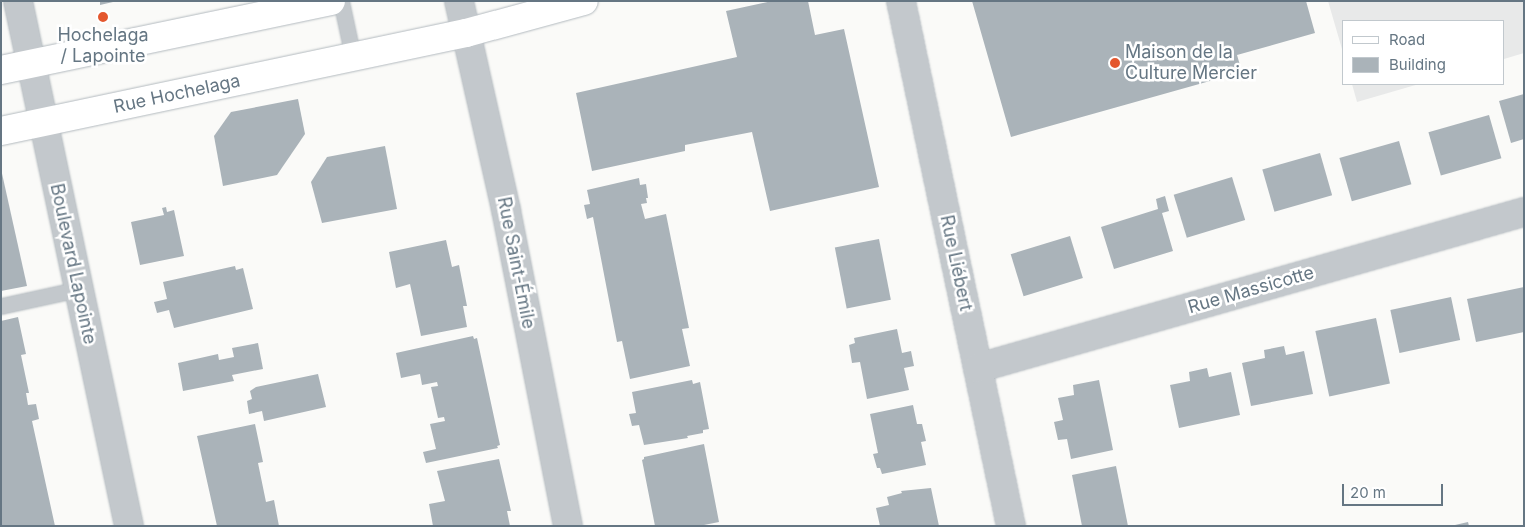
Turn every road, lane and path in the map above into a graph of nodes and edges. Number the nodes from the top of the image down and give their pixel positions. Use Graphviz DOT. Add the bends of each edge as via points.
graph roads {
  1 [pos="18,1"];
  2 [pos="331,1"];
  3 [pos="342,1"];
  4 [pos="459,1"];
  5 [pos="584,1"];
  6 [pos="901,1"];
  7 [pos="466,33"];
  8 [pos="353,57"];
  9 [pos="31,64"];
  10 [pos="1,70"];
  11 [pos="43,122"];
  12 [pos="1,131"];
  13 [pos="1524,212"];
  14 [pos="79,289"];
  15 [pos="1,306"];
  16 [pos="978,368"];
  17 [pos="129,526"];
  18 [pos="568,526"];
  19 [pos="1011,526"];
  1 -- 9 [label="street, Boulevard Lapointe"];
  2 -- 9 [label="main road"];
  3 -- 8 [label="lane"];
  4 -- 7 [label="street, Rue Saint-Émile"];
  5 -- 7 [label="main road, Rue Hochelaga"];
  6 -- 16 [label="street, Rue Liébert"];
  7 -- 8 [label="main road, Rue Hochelaga"];
  7 -- 18 [label="street, Rue Saint-Émile" via="506,210"];
  8 -- 11 [label="main road, Rue Hochelaga"];
  9 -- 10 [label="main road"];
  9 -- 11 [label="street, Boulevard Lapointe"];
  11 -- 12 [label="main road, Rue Hochelaga"];
  11 -- 14 [label="street, Boulevard Lapointe"];
  13 -- 16 [label="street, Rue Massicotte"];
  14 -- 15 [label="lane"];
  14 -- 17 [label="street, Boulevard Lapointe"];
  16 -- 19 [label="street, Rue Liébert"];
}
